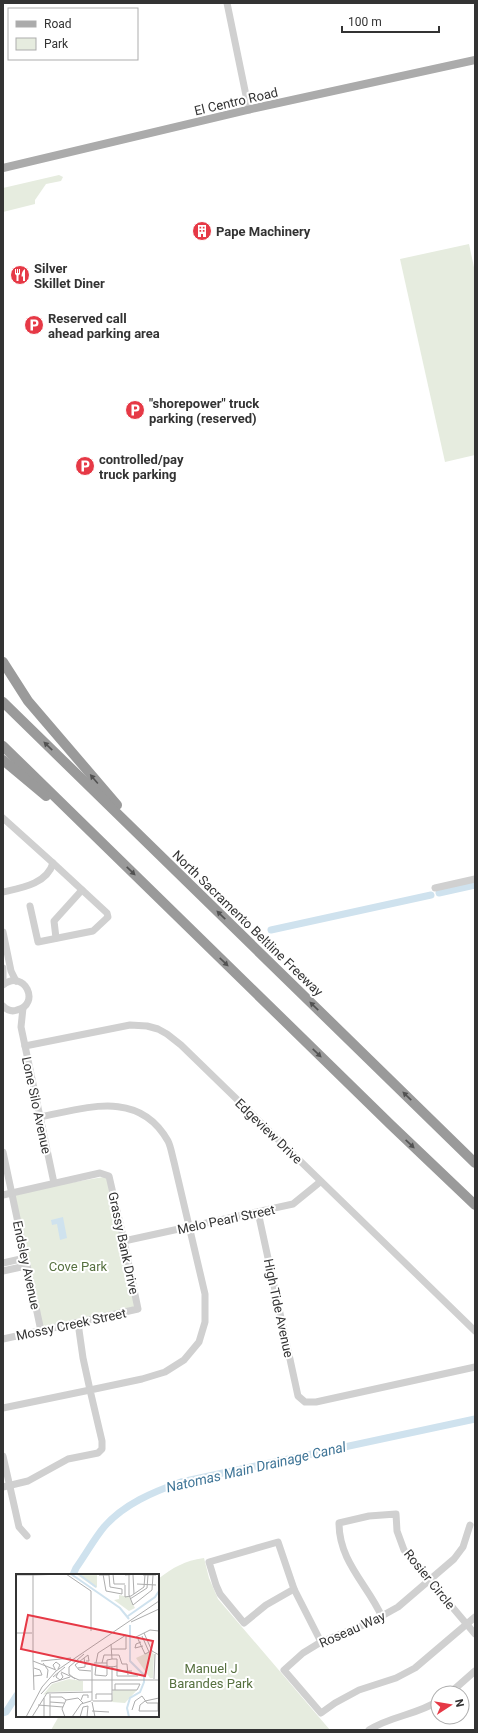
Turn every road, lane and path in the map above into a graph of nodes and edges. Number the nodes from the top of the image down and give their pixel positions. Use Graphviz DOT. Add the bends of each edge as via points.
graph roads {
  1 [pos="227,3"];
  2 [pos="475,60"];
  3 [pos="249,110"];
  4 [pos="3,168"];
  5 [pos="3,662"];
  6 [pos="3,702"];
  7 [pos="3,746"];
  8 [pos="3,760"];
  9 [pos="3,818"];
  10 [pos="156,851"];
  11 [pos="115,855"];
  12 [pos="53,863"];
  13 [pos="475,879"];
  14 [pos="435,888"];
  15 [pos="82,890"];
  16 [pos="3,892"];
  17 [pos="30,906"];
  18 [pos="3,932"];
  19 [pos="56,938"];
  20 [pos="3,968"];
  21 [pos="16,981"];
  22 [pos="3,985"];
  23 [pos="6,1008"];
  24 [pos="24,1008"];
  25 [pos="21,1027"];
  26 [pos="25,1046"];
  27 [pos="40,1117"];
  28 [pos="3,1152"];
  29 [pos="475,1163"];
  30 [pos="320,1182"];
  31 [pos="54,1183"];
  32 [pos="12,1193"];
  33 [pos="3,1195"];
  34 [pos="475,1205"];
  35 [pos="258,1212"];
  36 [pos="191,1227"];
  37 [pos="124,1241"];
  38 [pos="26,1262"];
  39 [pos="3,1263"];
  40 [pos="3,1271"];
  41 [pos="138,1310"];
  42 [pos="78,1323"];
  43 [pos="41,1331"];
  44 [pos="475,1331"];
  45 [pos="3,1339"];
  46 [pos="475,1367"];
  47 [pos="90,1390"];
  48 [pos="3,1408"];
  49 [pos="3,1456"];
  50 [pos="6,1486"];
  51 [pos="470,1525"];
  52 [pos="26,1536"];
  53 [pos="429,1580"];
  54 [pos="294,1589"];
  55 [pos="382,1617"];
  56 [pos="475,1617"];
  57 [pos="467,1624"];
  58 [pos="475,1634"];
  59 [pos="321,1642"];
  60 [pos="475,1671"];
  61 [pos="459,1685"];
  62 [pos="430,1706"];
  63 [pos="369,1730"];
  1 -- 3 [label="street"];
  2 -- 3 [label="main road, El Centro Road"];
  3 -- 4 [label="main road, El Centro Road"];
  10 -- 5 [label="highway, one-way" via="28,701"];
  10 -- 6 [label="highway, North Sacramento Beltline Freeway, one-way"];
  7 -- 11 [label="highway"];
  8 -- 11 [label="highway"];
  9 -- 12 [label="street"];
  29 -- 10 [label="highway, North Sacramento Beltline Freeway, one-way"];
  11 -- 34 [label="highway, one-way"];
  12 -- 15 [label="street"];
  12 -- 16 [label="street" via="34,884"];
  13 -- 14 [label="street"];
  15 -- 19 [label="street" via="54,920"];
  15 -- 19 [label="street" via="107,913 108,917 93,931"];
  17 -- 19 [label="street" via="38,942"];
  18 -- 21 [label="street" via="11,970"];
  20 -- 22 [label="street"];
  21 -- 22 [label="street"];
  21 -- 24 [label="street, Lone Silo Avenue" via="28,989 29,999"];
  23 -- 24 [label="street"];
  23 -- 25 [label="street, Lone Silo Avenue"];
  24 -- 25 [label="street, Lone Silo Avenue"];
  25 -- 26 [label="street, Lone Silo Avenue"];
  26 -- 27 [label="street, Lone Silo Avenue"];
  26 -- 30 [label="street, Edgeview Drive" via="130,1025 158,1029 189,1052"];
  27 -- 31 [label="street, Lone Silo Avenue"];
  27 -- 36 [label="street" via="98,1105 130,1109 152,1120 168,1141"];
  28 -- 32 [label="street, Endsley Avenue"];
  30 -- 35 [label="street, Melo Pearl Street" via="293,1204"];
  30 -- 44 [label="street, Edgeview Drive"];
  31 -- 32 [label="street"];
  31 -- 37 [label="street, Grassy Bank Drive" via="100,1173 109,1176"];
  32 -- 33 [label="street"];
  32 -- 38 [label="street, Endsley Avenue"];
  35 -- 36 [label="street, Melo Pearl Street"];
  35 -- 46 [label="street, High Tide Avenue" via="298,1396 305,1402 316,1402"];
  36 -- 37 [label="street, Melo Pearl Street"];
  36 -- 47 [label="street" via="205,1294 205,1322 199,1342 184,1360 164,1372"];
  37 -- 41 [label="street, Grassy Bank Drive"];
  38 -- 39 [label="street"];
  38 -- 40 [label="street"];
  38 -- 43 [label="street, Endsley Avenue"];
  41 -- 42 [label="street, Mossy Creek Street"];
  42 -- 43 [label="street, Mossy Creek Street"];
  42 -- 47 [label="street"];
  43 -- 45 [label="street, Mossy Creek Street"];
  47 -- 48 [label="street"];
  47 -- 50 [label="street" via="102,1442 102,1449 98,1454 68,1459 28,1481"];
  49 -- 50 [label="street"];
  50 -- 52 [label="street" via="19,1526"];
  51 -- 53 [label="street, Roseau Way" via="460,1551"];
  53 -- 55 [label="street, Roseau Way" via="398,1607"];
  53 -- 55 [label="street, Rosier Circle" via="404,1550 397,1531 396,1514 369,1516 339,1523 339,1532 352,1570"];
  53 -- 57 [label="street, Rosier Circle"];
  54 -- 54 [label="street" via="278,1542 209,1562 220,1594 244,1624 266,1605"];
  54 -- 59 [label="street"];
  55 -- 59 [label="street, Roseau Way"];
  56 -- 57 [label="street"];
  57 -- 58 [label="street, Rosier Circle"];
  57 -- 59 [label="street, Roseau Way" via="411,1670 396,1678 359,1690 321,1713 284,1670 303,1653"];
  60 -- 61 [label="street"];
  62 -- 63 [label="street"];
}
